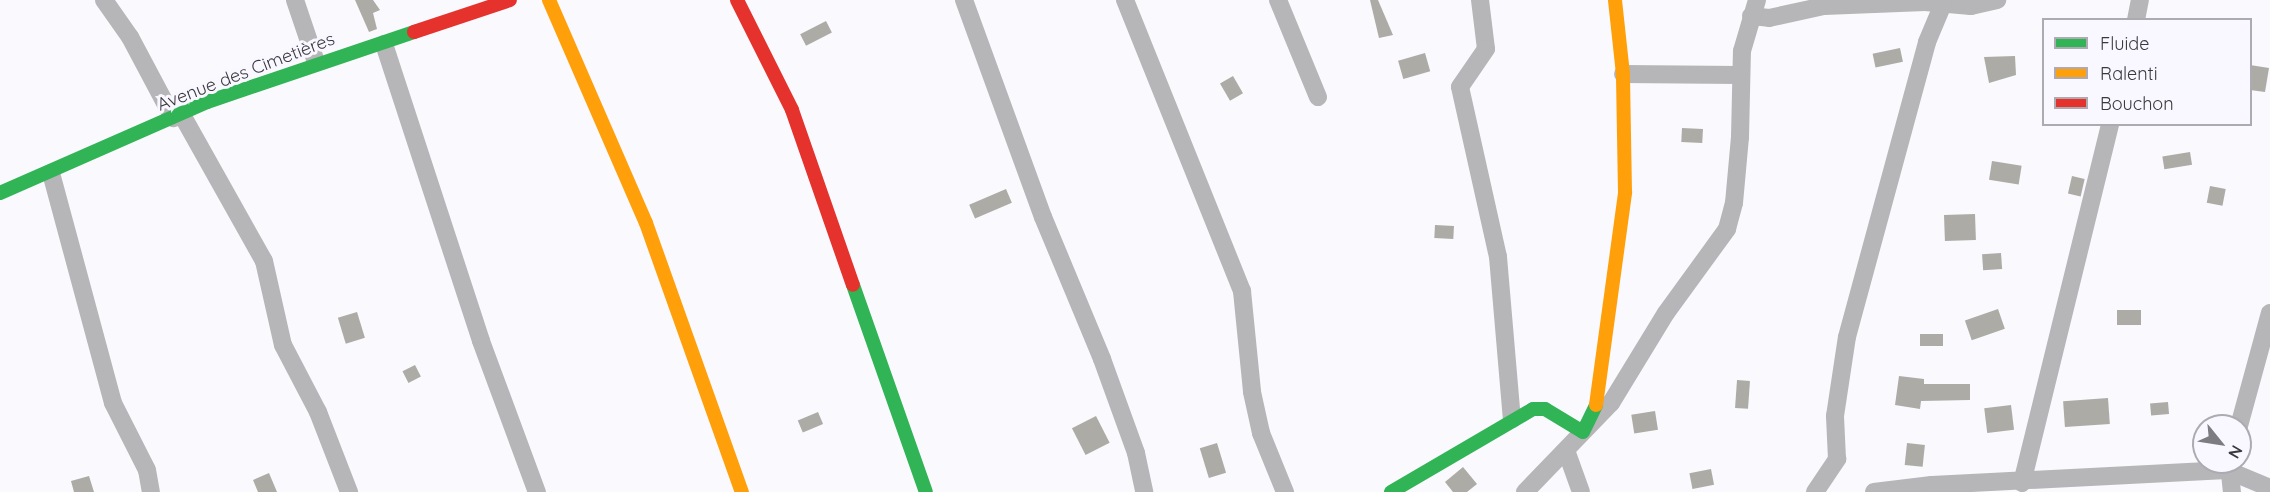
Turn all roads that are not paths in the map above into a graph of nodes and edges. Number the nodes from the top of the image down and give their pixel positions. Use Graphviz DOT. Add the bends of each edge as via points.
graph roads {
  1 [pos="104,0"];
  2 [pos="295,0"];
  3 [pos="510,0"];
  4 [pos="549,0"];
  5 [pos="737,0"];
  6 [pos="964,0"];
  7 [pos="1125,0"];
  8 [pos="1278,0"];
  9 [pos="1480,0"];
  10 [pos="1615,0"];
  11 [pos="1997,0"];
  12 [pos="2140,0"];
  13 [pos="1969,3"];
  14 [pos="1942,4"];
  15 [pos="1754,8"];
  16 [pos="2136,18"];
  17 [pos="384,45"];
  18 [pos="316,62"];
  19 [pos="1623,74"];
  20 [pos="1739,75"];
  21 [pos="1318,97"];
  22 [pos="178,117"];
  23 [pos="2109,126"];
  24 [pos="51,173"];
  25 [pos="0,194"];
  26 [pos="2270,313"];
  27 [pos="1509,387"];
  28 [pos="1538,408"];
  29 [pos="2242,414"];
  30 [pos="1512,419"];
  31 [pos="1583,432"];
  32 [pos="1568,453"];
  33 [pos="2192,474"];
  34 [pos="2229,474"];
  35 [pos="2243,474"];
  36 [pos="2143,484"];
  37 [pos="2010,486"];
  38 [pos="2270,488"];
  39 [pos="151,492"];
  40 [pos="350,492"];
  41 [pos="537,492"];
  42 [pos="742,492"];
  43 [pos="926,492"];
  44 [pos="1144,492"];
  45 [pos="1285,492"];
  46 [pos="1391,492"];
  47 [pos="1525,492"];
  48 [pos="1581,492"];
  49 [pos="1815,492"];
  50 [pos="1874,492"];
  51 [pos="2232,492"];
  1 -- 22 [label="street"];
  2 -- 18 [label="street"];
  3 -- 17 [label="street, Avenue des Cimetières"];
  4 -- 42 [label="street" via="646,223 726,438"];
  5 -- 43 [label="street" via="792,110"];
  6 -- 44 [label="street" via="1043,217 1102,359 1136,453"];
  7 -- 45 [label="street" via="1242,291 1254,402"];
  8 -- 21 [label="street"];
  9 -- 27 [label="street" via="1486,49 1460,87 1498,257"];
  10 -- 19 [label="street"];
  11 -- 13 [label="street"];
  12 -- 16 [label="street"];
  13 -- 14 [label="street"];
  14 -- 15 [label="street" via="1824,6 1769,18"];
  14 -- 49 [label="street" via="1927,42 1847,337 1836,416 1837,459"];
  15 -- 20 [label="street"];
  17 -- 18 [label="street, Avenue des Cimetières"];
  17 -- 41 [label="street" via="477,330"];
  18 -- 22 [label="street, Avenue des Cimetières"];
  19 -- 20 [label="street"];
  19 -- 31 [label="street" via="1624,192 1617,277 1600,397"];
  20 -- 31 [label="street" via="1740,137 1734,202 1726,229 1666,313 1611,403"];
  22 -- 24 [label="street, Avenue des Cimetières"];
  22 -- 40 [label="street" via="264,261 286,353 318,412"];
  23 -- 37 [label="street"];
  24 -- 25 [label="street, Avenue des Cimetières"];
  24 -- 39 [label="street" via="113,403 147,470"];
  26 -- 29 [label="street"];
  27 -- 28 [label="street"];
  27 -- 30 [label="street"];
  28 -- 30 [label="street"];
  28 -- 31 [label="street"];
  30 -- 46 [label="street"];
  31 -- 32 [label="street"];
  32 -- 47 [label="street"];
  32 -- 48 [label="street"];
  33 -- 36 [label="street"];
  34 -- 51 [label="street"];
  35 -- 38 [label="street"];
  36 -- 37 [label="street"];
  37 -- 50 [label="street"];
}
